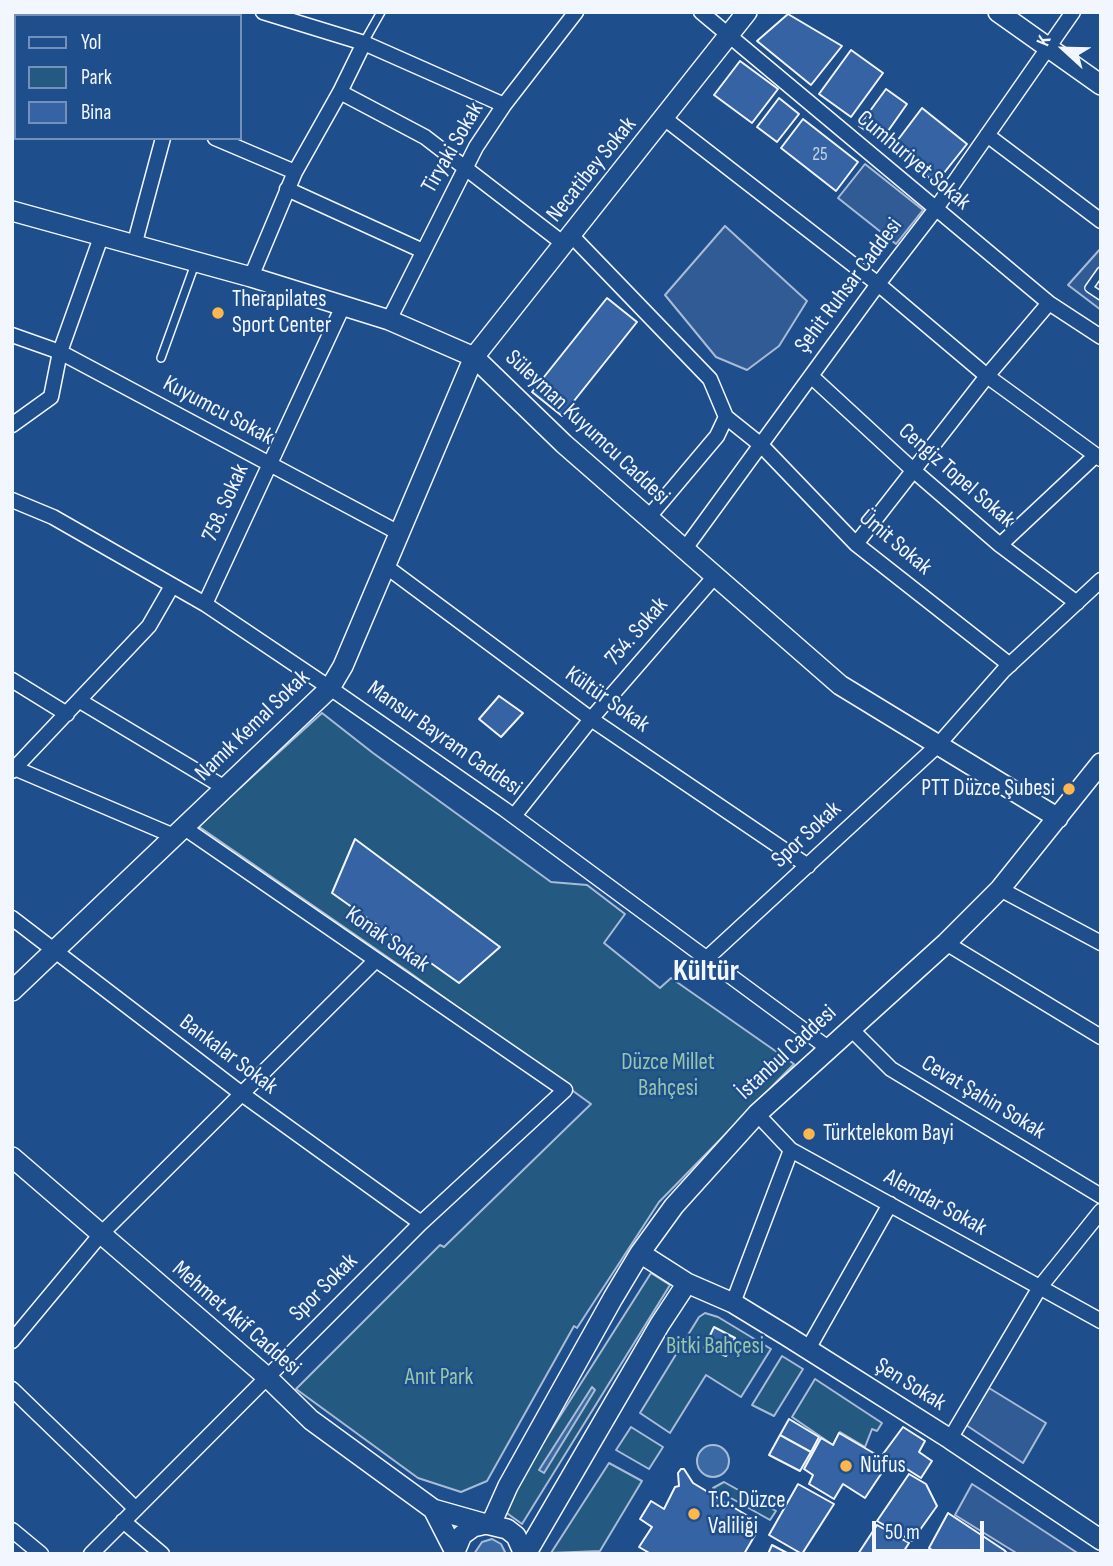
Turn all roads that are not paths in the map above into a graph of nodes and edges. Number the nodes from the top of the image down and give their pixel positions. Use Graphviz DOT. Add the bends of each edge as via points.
graph roads {
  1 [pos="263,12"];
  2 [pos="381,12"];
  3 [pos="576,12"];
  4 [pos="701,12"];
  5 [pos="747,12"];
  6 [pos="998,12"];
  7 [pos="1073,12"];
  8 [pos="729,36"];
  9 [pos="364,43"];
  10 [pos="1048,47"];
  11 [pos="1101,85"];
  12 [pos="340,92"];
  13 [pos="504,105"];
  14 [pos="664,118"];
  15 [pos="987,135"];
  16 [pos="162,140"];
  17 [pos="220,140"];
  18 [pos="465,168"];
  19 [pos="295,172"];
  20 [pos="287,189"];
  21 [pos="935,210"];
  22 [pos="12,211"];
  23 [pos="1101,220"];
  24 [pos="100,237"];
  25 [pos="567,239"];
  26 [pos="134,246"];
  27 [pos="423,251"];
  28 [pos="196,262"];
  29 [pos="1101,271"];
  30 [pos="251,277"];
  31 [pos="878,284"];
  32 [pos="1101,296"];
  33 [pos="1049,303"];
  34 [pos="343,306"];
  35 [pos="389,320"];
  36 [pos="12,335"];
  37 [pos="1101,337"];
  38 [pos="60,352"];
  39 [pos="474,357"];
  40 [pos="161,358"];
  41 [pos="811,376"];
  42 [pos="987,376"];
  43 [pos="726,417"];
  44 [pos="12,425"];
  45 [pos="761,445"];
  46 [pos="1098,457"];
  47 [pos="268,465"];
  48 [pos="913,470"];
  49 [pos="12,500"];
  50 [pos="648,517"];
  51 [pos="399,533"];
  52 [pos="856,544"];
  53 [pos="1000,545"];
  54 [pos="684,550"];
  55 [pos="384,565"];
  56 [pos="715,576"];
  57 [pos="1101,580"];
  58 [pos="172,586"];
  59 [pos="1077,603"];
  60 [pos="205,604"];
  61 [pos="1010,665"];
  62 [pos="12,680"];
  63 [pos="330,688"];
  64 [pos="80,701"];
  65 [pos="67,715"];
  66 [pos="591,719"];
  67 [pos="938,745"];
  68 [pos="1101,763"];
  69 [pos="13,769"];
  70 [pos="225,788"];
  71 [pos="1082,788"];
  72 [pos="1101,795"];
  73 [pos="514,816"];
  74 [pos="1058,818"];
  75 [pos="179,831"];
  76 [pos="808,866"];
  77 [pos="1000,889"];
  78 [pos="12,918"];
  79 [pos="946,943"];
  80 [pos="1101,943"];
  81 [pos="54,951"];
  82 [pos="706,959"];
  83 [pos="376,960"];
  84 [pos="12,991"];
  85 [pos="850,1028"];
  86 [pos="1101,1037"];
  87 [pos="828,1048"];
  88 [pos="565,1090"];
  89 [pos="242,1094"];
  90 [pos="757,1114"];
  91 [pos="790,1150"];
  92 [pos="12,1157"];
  93 [pos="1101,1196"];
  94 [pos="890,1204"];
  95 [pos="1101,1211"];
  96 [pos="421,1223"];
  97 [pos="102,1234"];
  98 [pos="640,1253"];
  99 [pos="687,1283"];
  100 [pos="1041,1287"];
  101 [pos="733,1303"];
  102 [pos="1101,1321"];
  103 [pos="12,1341"];
  104 [pos="808,1349"];
  105 [pos="267,1377"];
  106 [pos="12,1389"];
  107 [pos="950,1439"];
  108 [pos="136,1509"];
  109 [pos="433,1509"];
  110 [pos="123,1521"];
  111 [pos="489,1524"];
  112 [pos="12,1530"];
  113 [pos="1101,1540"];
  114 [pos="454,1552"];
  115 [pos="41,1554"];
  116 [pos="92,1554"];
  117 [pos="162,1554"];
  118 [pos="525,1554"];
  1 -- 9 [label="street"];
  2 -- 9 [label="lane"];
  3 -- 13 [label="street, Tiryaki Sokak"];
  4 -- 8 [label="street, Cumhuriyet Sokak"];
  5 -- 8 [label="main road, Necatibey Sokak"];
  6 -- 10 [label="main road"];
  7 -- 10 [label="street, Şehit Ruhsar Caddesi"];
  8 -- 14 [label="main road, Necatibey Sokak"];
  8 -- 21 [label="street, Cumhuriyet Sokak"];
  9 -- 12 [label="street"];
  9 -- 13 [label="street"];
  10 -- 11 [label="main road"];
  10 -- 15 [label="street, Şehit Ruhsar Caddesi"];
  12 -- 18 [label="street" via="425,137"];
  12 -- 19 [label="street"];
  13 -- 18 [label="street, Tiryaki Sokak"];
  14 -- 25 [label="main road, Necatibey Sokak"];
  14 -- 31 [label="street"];
  15 -- 21 [label="street, Şehit Ruhsar Caddesi"];
  15 -- 23 [label="street"];
  16 -- 26 [label="street"];
  17 -- 19 [label="street"];
  18 -- 25 [label="street"];
  18 -- 27 [label="street, Tiryaki Sokak"];
  19 -- 20 [label="street"];
  20 -- 27 [label="street"];
  20 -- 30 [label="street"];
  21 -- 31 [label="street, Şehit Ruhsar Caddesi"];
  21 -- 33 [label="street, Cumhuriyet Sokak"];
  22 -- 24 [label="main road, Süleyman Kuyumcu Caddesi"];
  24 -- 26 [label="main road, Süleyman Kuyumcu Caddesi"];
  24 -- 38 [label="street"];
  25 -- 39 [label="main road, Necatibey Sokak"];
  25 -- 43 [label="street" via="710,379"];
  26 -- 28 [label="main road, Süleyman Kuyumcu Caddesi"];
  27 -- 35 [label="street, Tiryaki Sokak"];
  28 -- 30 [label="main road, Süleyman Kuyumcu Caddesi"];
  28 -- 40 [label="lane"];
  29 -- 32 [label="lane" via="1090,288"];
  30 -- 34 [label="main road, Süleyman Kuyumcu Caddesi"];
  31 -- 41 [label="street, Şehit Ruhsar Caddesi"];
  31 -- 42 [label="street"];
  33 -- 37 [label="street, Cumhuriyet Sokak"];
  33 -- 42 [label="street"];
  34 -- 35 [label="main road, Süleyman Kuyumcu Caddesi"];
  34 -- 47 [label="street, 758. Sokak"];
  35 -- 39 [label="main road, Süleyman Kuyumcu Caddesi"];
  36 -- 38 [label="street, Kuyumcu Sokak"];
  38 -- 44 [label="street" via="51,397"];
  38 -- 47 [label="street, Kuyumcu Sokak"];
  39 -- 50 [label="main road, Süleyman Kuyumcu Caddesi"];
  39 -- 51 [label="main road, Namık Kemal Sokak"];
  41 -- 45 [label="street, Şehit Ruhsar Caddesi"];
  41 -- 48 [label="street, Cengiz Topel Sokak"];
  42 -- 46 [label="street"];
  42 -- 48 [label="street"];
  43 -- 45 [label="street, Ümit Sokak"];
  43 -- 50 [label="street" via="717,436"];
  45 -- 52 [label="street, Ümit Sokak"];
  45 -- 54 [label="street, Şehit Ruhsar Caddesi"];
  46 -- 53 [label="street"];
  47 -- 51 [label="street, Kuyumcu Sokak"];
  47 -- 60 [label="street, 758. Sokak"];
  48 -- 52 [label="street"];
  48 -- 53 [label="street, Cengiz Topel Sokak"];
  49 -- 58 [label="street, Mansur Bayram Caddesi" via="53,517"];
  50 -- 54 [label="main road, Süleyman Kuyumcu Caddesi"];
  51 -- 55 [label="main road, Namık Kemal Sokak"];
  52 -- 61 [label="street, Ümit Sokak"];
  53 -- 59 [label="street, Cengiz Topel Sokak"];
  54 -- 56 [label="main road, Süleyman Kuyumcu Caddesi"];
  55 -- 63 [label="main road, Namık Kemal Sokak"];
  55 -- 66 [label="street, Kültür Sokak"];
  56 -- 66 [label="street, 754. Sokak"];
  56 -- 67 [label="main road, Süleyman Kuyumcu Caddesi" via="840,685"];
  57 -- 59 [label="street, Spor Sokak"];
  58 -- 60 [label="street, Mansur Bayram Caddesi"];
  58 -- 64 [label="street" via="149,626"];
  59 -- 61 [label="street, Spor Sokak"];
  60 -- 63 [label="street, Mansur Bayram Caddesi"];
  61 -- 67 [label="street, Spor Sokak"];
  62 -- 65 [label="street"];
  63 -- 70 [label="main road, Namık Kemal Sokak"];
  63 -- 73 [label="street, Mansur Bayram Caddesi"];
  64 -- 65 [label="street"];
  64 -- 70 [label="street"];
  65 -- 69 [label="street"];
  66 -- 73 [label="street, 754. Sokak"];
  66 -- 76 [label="street, Kültür Sokak"];
  67 -- 74 [label="main road, Süleyman Kuyumcu Caddesi"];
  67 -- 76 [label="street, Spor Sokak"];
  68 -- 71 [label="main road, İstanbul Caddesi"];
  69 -- 75 [label="street, Konak Sokak"];
  70 -- 75 [label="main road, Namık Kemal Sokak"];
  71 -- 72 [label="main road"];
  71 -- 74 [label="main road, İstanbul Caddesi"];
  73 -- 82 [label="street, Mansur Bayram Caddesi"];
  74 -- 77 [label="main road, İstanbul Caddesi"];
  75 -- 81 [label="main road, Namık Kemal Sokak"];
  75 -- 83 [label="street, Konak Sokak"];
  76 -- 82 [label="street, Spor Sokak"];
  77 -- 79 [label="main road, İstanbul Caddesi"];
  77 -- 80 [label="street"];
  78 -- 81 [label="street, Bankalar Sokak"];
  79 -- 85 [label="main road, İstanbul Caddesi"];
  79 -- 86 [label="street"];
  81 -- 84 [label="main road, Namık Kemal Sokak"];
  81 -- 89 [label="street, Bankalar Sokak"];
  82 -- 87 [label="street, Mansur Bayram Caddesi"];
  83 -- 88 [label="street, Konak Sokak"];
  83 -- 89 [label="street"];
  85 -- 87 [label="main road, İstanbul Caddesi"];
  85 -- 93 [label="street, Cevat Şahin Sokak" via="891,1069"];
  87 -- 90 [label="main road, İstanbul Caddesi"];
  88 -- 96 [label="street, Spor Sokak"];
  89 -- 96 [label="street, Bankalar Sokak"];
  89 -- 97 [label="street"];
  90 -- 91 [label="street, Alemdar Sokak"];
  90 -- 98 [label="main road, İstanbul Caddesi" via="674,1206"];
  91 -- 94 [label="street, Alemdar Sokak"];
  91 -- 101 [label="street"];
  92 -- 97 [label="main road, Mehmet Akif Caddesi"];
  94 -- 100 [label="street, Alemdar Sokak"];
  94 -- 104 [label="street"];
  95 -- 100 [label="street"];
  96 -- 105 [label="street, Spor Sokak"];
  97 -- 103 [label="street"];
  97 -- 105 [label="main road, Mehmet Akif Caddesi"];
  98 -- 99 [label="main road, Şen Sokak"];
  98 -- 111 [label="main road, İstanbul Caddesi"];
  99 -- 101 [label="main road, Şen Sokak"];
  99 -- 118 [label="main road"];
  100 -- 102 [label="street, Alemdar Sokak"];
  100 -- 107 [label="street"];
  101 -- 104 [label="main road, Şen Sokak"];
  104 -- 107 [label="main road, Şen Sokak"];
  105 -- 108 [label="street, Spor Sokak"];
  105 -- 109 [label="main road, Mehmet Akif Caddesi" via="311,1420"];
  106 -- 108 [label="street"];
  107 -- 113 [label="main road, Şen Sokak"];
  108 -- 110 [label="street, Spor Sokak"];
  109 -- 111 [label="main road"];
  109 -- 114 [label="main road"];
  110 -- 116 [label="street, Spor Sokak"];
  110 -- 117 [label="street"];
  111 -- 114 [label="main road" via="462,1535"];
  111 -- 118 [label="main road" via="516,1536"];
  112 -- 115 [label="street"];
}
